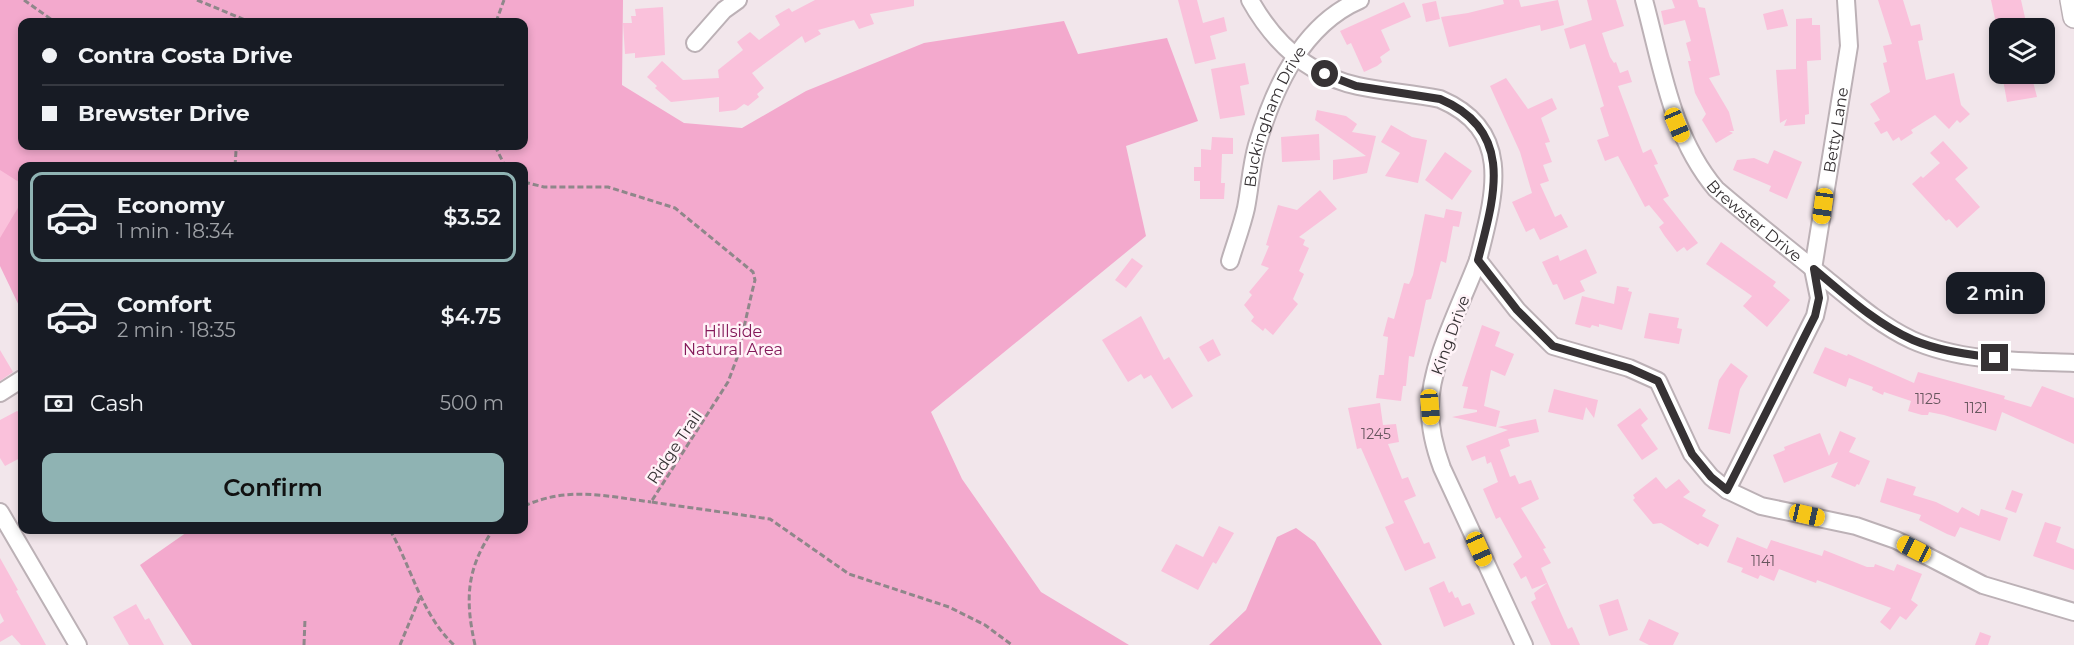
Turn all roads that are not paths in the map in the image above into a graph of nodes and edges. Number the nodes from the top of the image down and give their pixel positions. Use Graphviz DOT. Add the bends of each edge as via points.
graph roads {
  1 [pos="738,0"];
  2 [pos="1250,0"];
  3 [pos="1360,0"];
  4 [pos="1644,0"];
  5 [pos="1846,0"];
  6 [pos="2071,0"];
  7 [pos="2074,17"];
  8 [pos="695,43"];
  9 [pos="1295,57"];
  10 [pos="1478,260"];
  11 [pos="1230,261"];
  12 [pos="1814,269"];
  13 [pos="2074,363"];
  14 [pos="18,382"];
  15 [pos="0,393"];
  16 [pos="1727,490"];
  17 [pos="1,515"];
  18 [pos="2074,612"];
  19 [pos="78,645"];
  20 [pos="1524,645"];
  1 -- 8 [label="street"];
  2 -- 9 [label="street, King Drive" via="1274,39"];
  3 -- 9 [label="street, Buckingham Drive" via="1326,19"];
  4 -- 12 [label="street, Brewster Drive" via="1677,125 1699,169 1716,189"];
  5 -- 12 [label="street, Betty Lane" via="1849,46"];
  6 -- 7 [label="main road"];
  9 -- 10 [label="street, King Drive" via="1356,86 1440,99 1479,127 1488,139 1495,171"];
  9 -- 11 [label="street, Buckingham Drive" via="1257,147 1246,209"];
  10 -- 16 [label="street" via="1517,310 1553,346 1629,368 1658,381 1692,454"];
  10 -- 20 [label="street, King Drive" via="1434,378 1430,407 1433,440 1442,468"];
  12 -- 13 [label="street, Brewster Drive" via="1880,321 1912,340 1940,349 2015,361"];
  12 -- 16 [label="street, Betty Lane" via="1819,298 1815,316"];
  14 -- 15 [label="street"];
  16 -- 18 [label="street" via="1761,506 1856,526 1896,540 1983,585"];
  17 -- 19 [label="street"];
}
